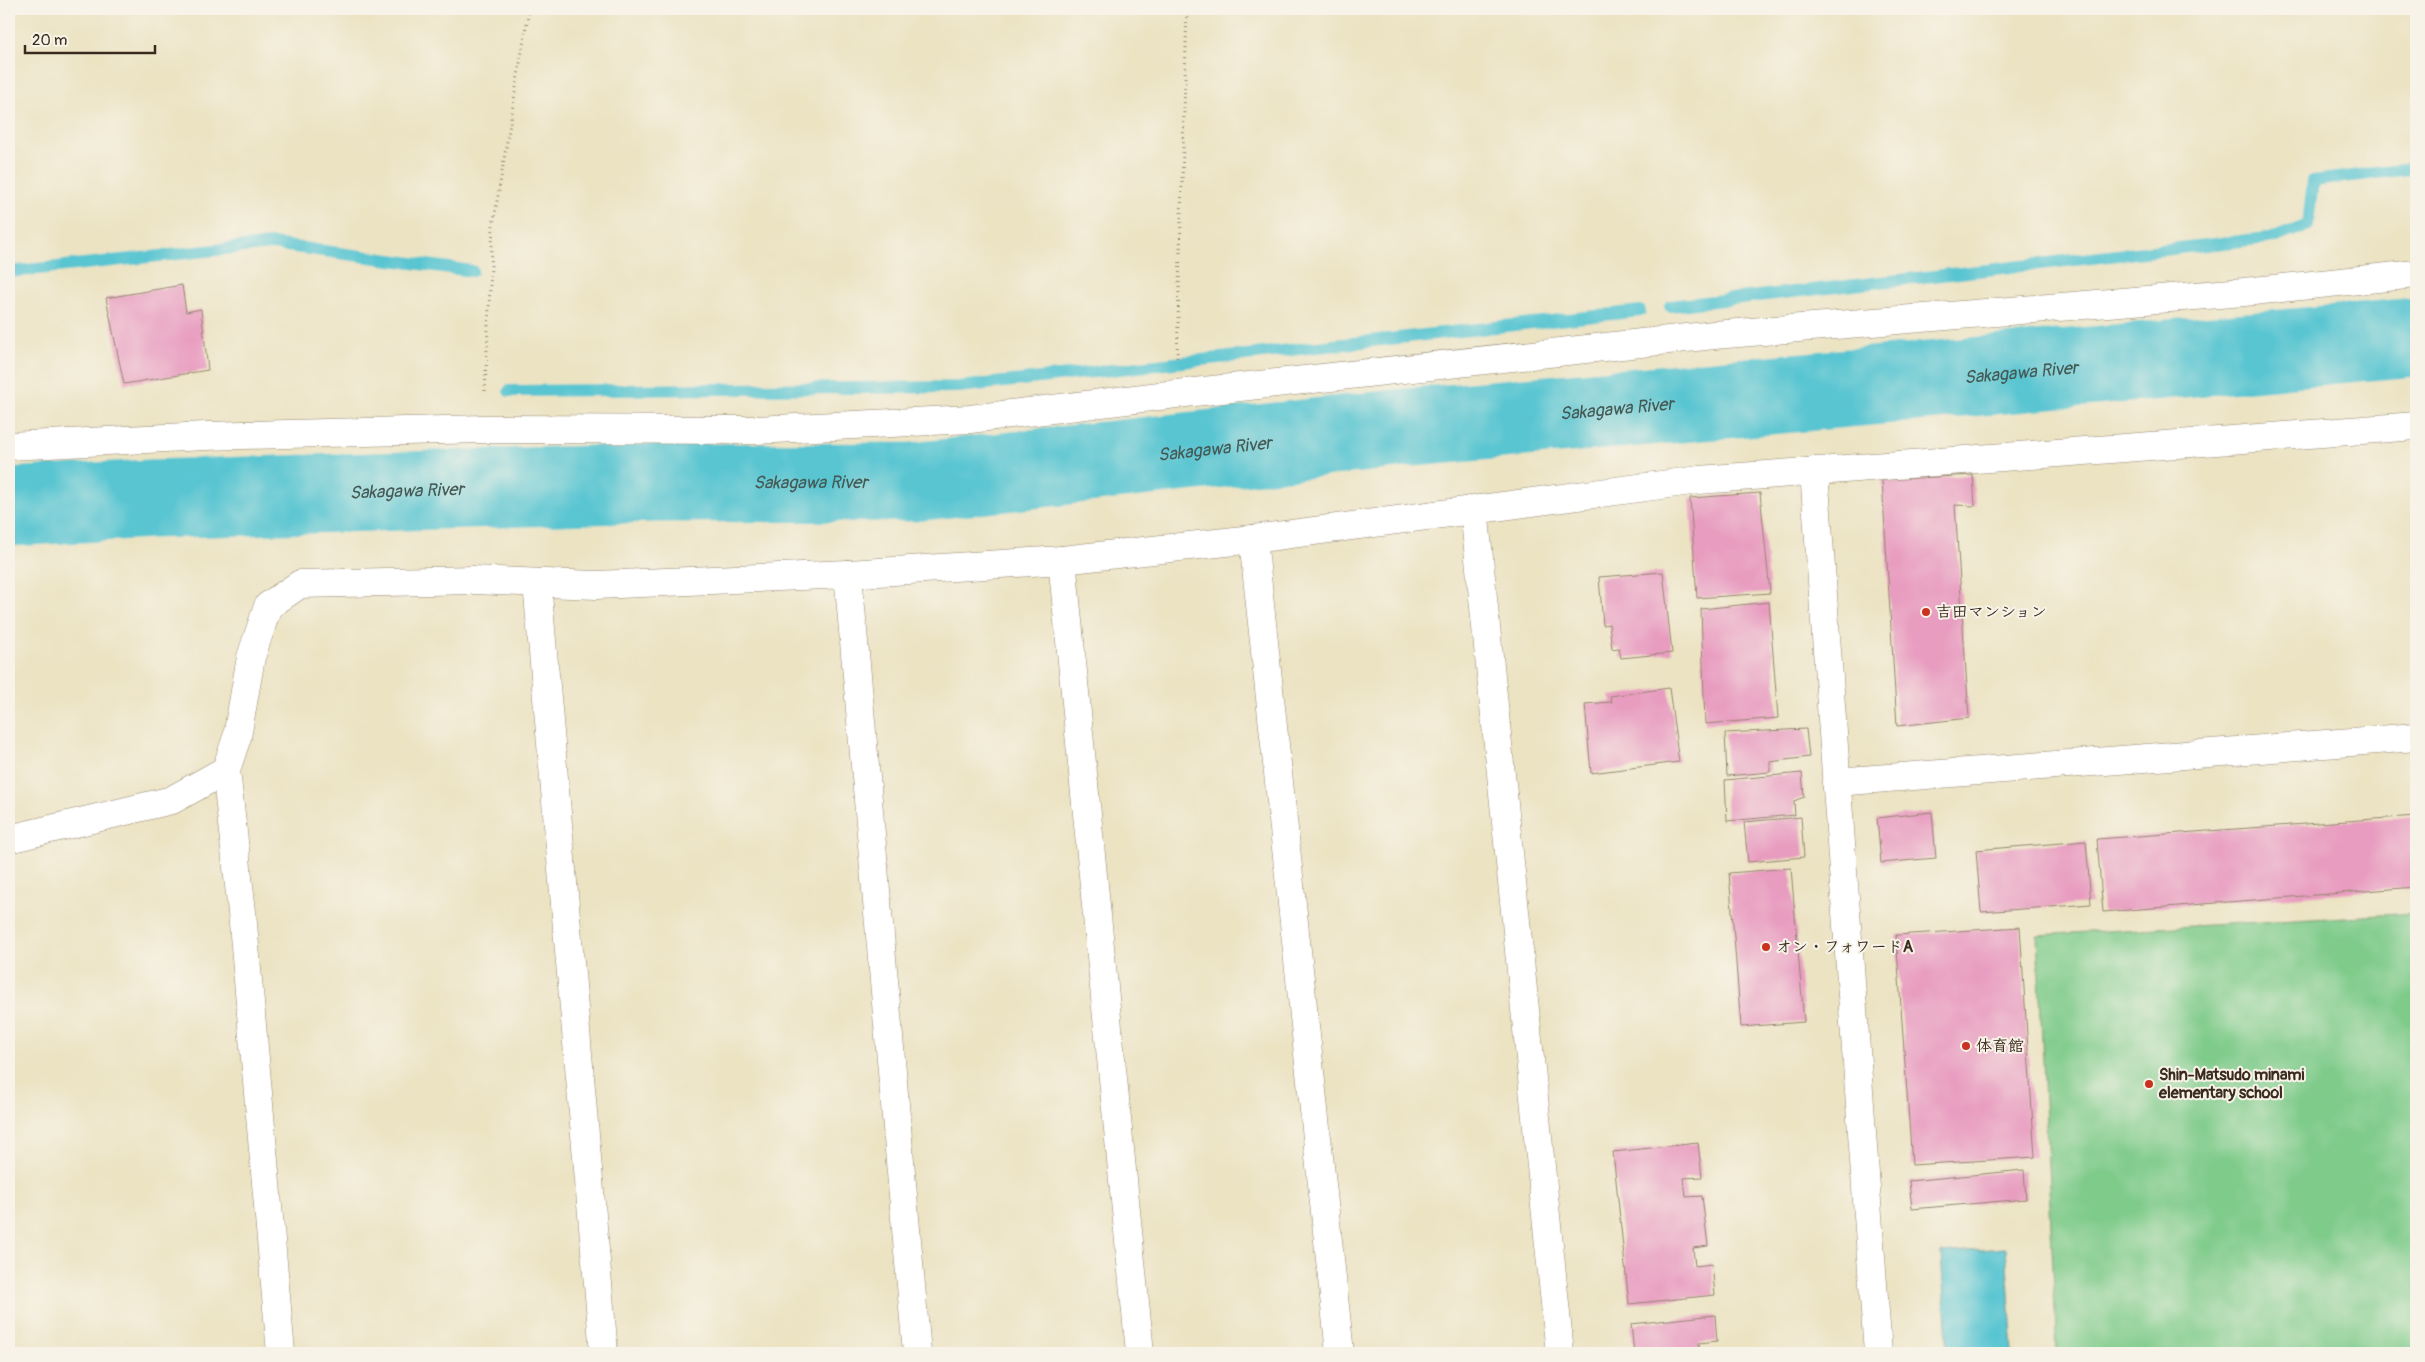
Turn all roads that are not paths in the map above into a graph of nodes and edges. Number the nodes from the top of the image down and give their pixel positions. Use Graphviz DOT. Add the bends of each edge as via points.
graph roads {
  1 [pos="2416,274"];
  2 [pos="2416,426"];
  3 [pos="9,446"];
  4 [pos="1814,471"];
  5 [pos="1474,508"];
  6 [pos="1253,539"];
  7 [pos="1062,560"];
  8 [pos="848,574"];
  9 [pos="537,583"];
  10 [pos="2416,737"];
  11 [pos="226,770"];
  12 [pos="1836,782"];
  13 [pos="9,839"];
  14 [pos="281,1353"];
  15 [pos="604,1353"];
  16 [pos="917,1353"];
  17 [pos="1140,1353"];
  18 [pos="1340,1353"];
  19 [pos="1560,1353"];
  20 [pos="1878,1353"];
  1 -- 3 [label="street" via="2244,292 1714,335 970,419 756,430 484,430 205,436"];
  2 -- 4 [label="street"];
  4 -- 5 [label="street" via="1699,480"];
  4 -- 12 [label="street"];
  5 -- 6 [label="street"];
  5 -- 19 [label="street"];
  6 -- 7 [label="street"];
  6 -- 18 [label="street"];
  7 -- 8 [label="street"];
  7 -- 17 [label="street"];
  8 -- 9 [label="street" via="596,585"];
  8 -- 16 [label="street"];
  9 -- 11 [label="street" via="473,580 300,584 268,606 251,657 237,738"];
  9 -- 15 [label="street"];
  10 -- 12 [label="street"];
  11 -- 13 [label="street" via="172,800"];
  11 -- 14 [label="street" via="242,912"];
  12 -- 20 [label="street"];
}
